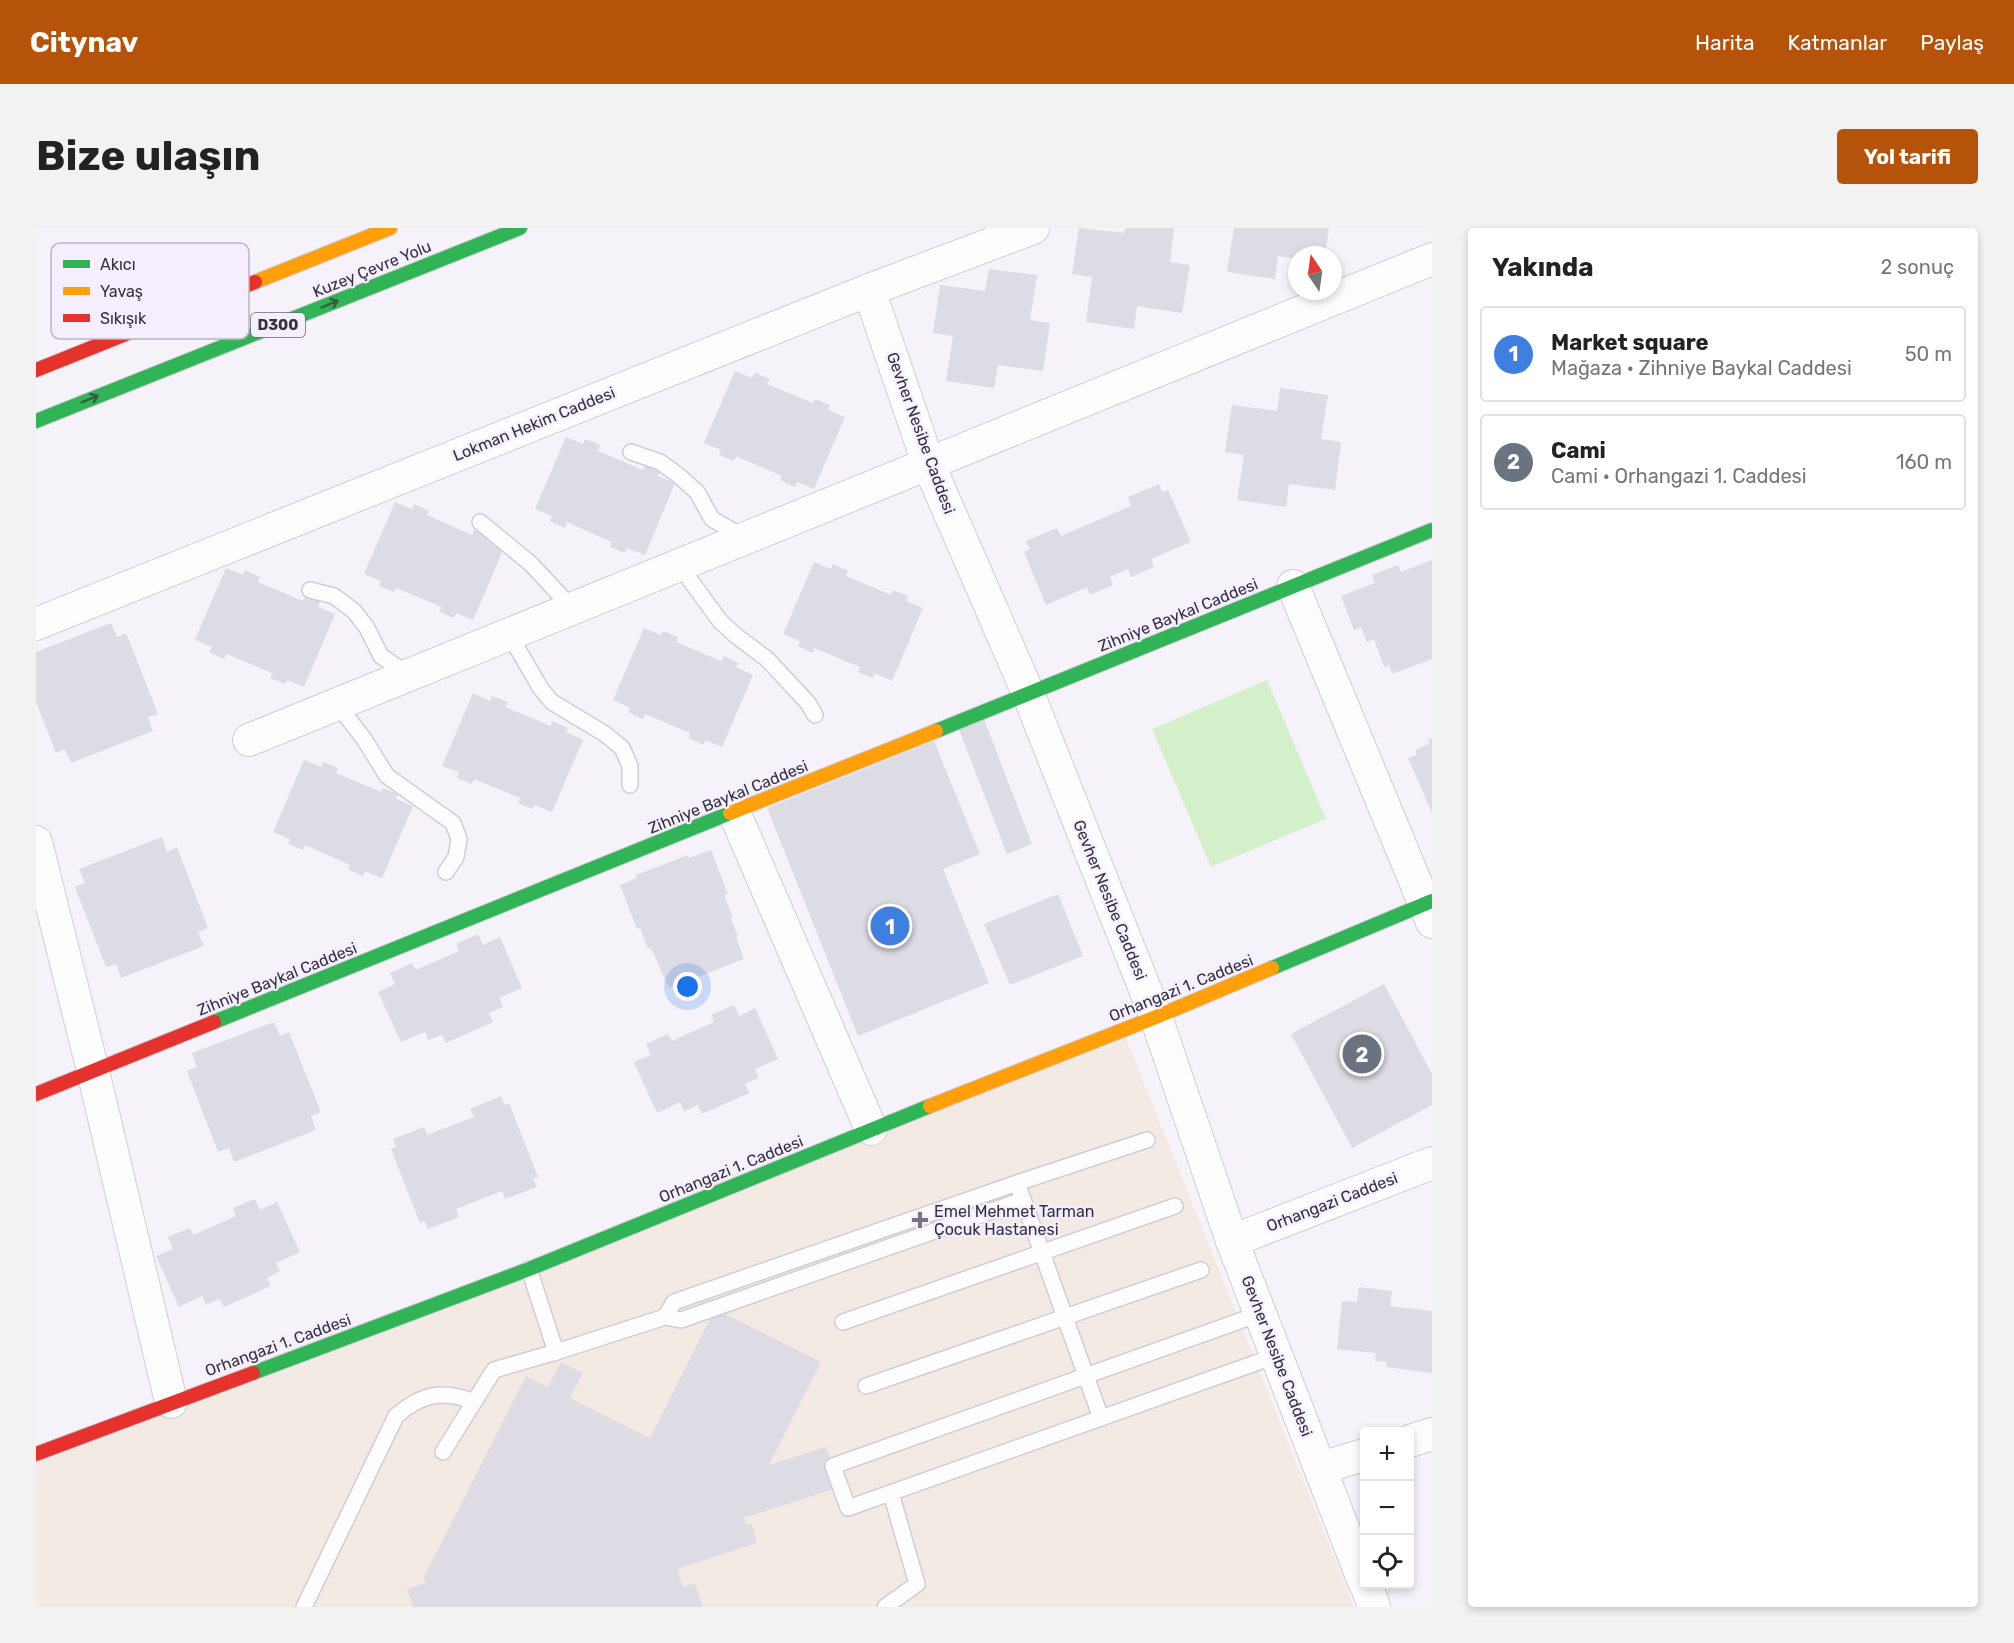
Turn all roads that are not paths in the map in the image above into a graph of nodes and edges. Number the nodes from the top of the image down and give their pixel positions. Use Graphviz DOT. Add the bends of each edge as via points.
graph roads {
  1 [pos="390,228"];
  2 [pos="520,228"];
  3 [pos="1033,228"];
  4 [pos="1432,259"];
  5 [pos="249,285"];
  6 [pos="869,290"];
  7 [pos="249,336"];
  8 [pos="113,339"];
  9 [pos="242,339"];
  10 [pos="36,370"];
  11 [pos="36,421"];
  12 [pos="631,452"];
  13 [pos="928,463"];
  14 [pos="480,522"];
  15 [pos="1432,530"];
  16 [pos="745,538"];
  17 [pos="679,565"];
  18 [pos="1293,586"];
  19 [pos="310,590"];
  20 [pos="572,608"];
  21 [pos="36,624"];
  22 [pos="509,634"];
  23 [pos="409,675"];
  24 [pos="1028,693"];
  25 [pos="337,704"];
  26 [pos="814,715"];
  27 [pos="249,740"];
  28 [pos="630,785"];
  29 [pos="734,812"];
  30 [pos="36,842"];
  31 [pos="446,872"];
  32 [pos="1430,909"];
  33 [pos="1156,1017"];
  34 [pos="93,1071"];
  35 [pos="36,1094"];
  36 [pos="871,1129"];
  37 [pos="1147,1140"];
  38 [pos="1432,1163"];
  39 [pos="1017,1183"];
  40 [pos="1023,1200"];
  41 [pos="1174,1206"];
  42 [pos="1232,1241"];
  43 [pos="1042,1252"];
  44 [pos="529,1269"];
  45 [pos="1201,1270"];
  46 [pos="1262,1313"];
  47 [pos="665,1317"];
  48 [pos="1065,1317"];
  49 [pos="843,1322"];
  50 [pos="556,1352"];
  51 [pos="1278,1355"];
  52 [pos="1086,1375"];
  53 [pos="866,1386"];
  54 [pos="171,1402"];
  55 [pos="474,1402"];
  56 [pos="1101,1418"];
  57 [pos="1432,1434"];
  58 [pos="1414,1440"];
  59 [pos="443,1452"];
  60 [pos="36,1454"];
  61 [pos="1360,1456"];
  62 [pos="1321,1468"];
  63 [pos="891,1493"];
  64 [pos="1360,1570"];
  65 [pos="1367,1589"];
  66 [pos="304,1607"];
  67 [pos="885,1607"];
  68 [pos="1374,1607"];
  1 -- 5 [label="main road, Kuzey Çevre Yolu"];
  7 -- 2 [label="main road, Kuzey Çevre Yolu / D300, one-way"];
  3 -- 6 [label="street, Lokman Hekim Caddesi"];
  4 -- 13 [label="street"];
  6 -- 13 [label="street, Gevher Nesibe Caddesi"];
  6 -- 21 [label="street, Lokman Hekim Caddesi"];
  8 -- 10 [label="main road, Kuzey Çevre Yolu"];
  11 -- 9 [label="main road, Kuzey Çevre Yolu / D300, one-way"];
  12 -- 16 [label="lane" via="660,462 678,475 697,492 712,519"];
  13 -- 16 [label="street"];
  13 -- 24 [label="street, Gevher Nesibe Caddesi"];
  14 -- 20 [label="lane" via="531,564"];
  15 -- 18 [label="main road, Zihniye Baykal Caddesi"];
  16 -- 17 [label="street"];
  17 -- 20 [label="street"];
  17 -- 26 [label="lane" via="720,621 767,659 808,703"];
  18 -- 24 [label="main road, Zihniye Baykal Caddesi"];
  18 -- 32 [label="street"];
  19 -- 23 [label="lane" via="334,596 354,611 381,656"];
  20 -- 22 [label="street"];
  22 -- 23 [label="street"];
  22 -- 28 [label="lane" via="552,702 622,748 630,766"];
  23 -- 25 [label="street"];
  24 -- 29 [label="main road, Zihniye Baykal Caddesi"];
  24 -- 33 [label="street, Gevher Nesibe Caddesi"];
  25 -- 27 [label="street"];
  25 -- 31 [label="lane" via="387,776 453,823 459,839 456,857"];
  29 -- 34 [label="main road, Zihniye Baykal Caddesi"];
  29 -- 36 [label="street"];
  30 -- 34 [label="street"];
  32 -- 33 [label="main road, Orhangazi 1. Caddesi"];
  33 -- 36 [label="main road, Orhangazi 1. Caddesi"];
  33 -- 42 [label="street, Gevher Nesibe Caddesi"];
  34 -- 35 [label="main road, Zihniye Baykal Caddesi"];
  34 -- 54 [label="street"];
  36 -- 44 [label="main road, Orhangazi 1. Caddesi"];
  37 -- 39 [label="lane"];
  38 -- 42 [label="street, Orhangazi Caddesi"];
  39 -- 40 [label="lane"];
  39 -- 47 [label="lane" via="674,1302"];
  40 -- 43 [label="lane"];
  40 -- 47 [label="lane" via="681,1320"];
  41 -- 43 [label="lane"];
  42 -- 46 [label="street, Gevher Nesibe Caddesi"];
  43 -- 48 [label="lane"];
  43 -- 49 [label="lane"];
  44 -- 50 [label="lane"];
  44 -- 54 [label="main road, Orhangazi 1. Caddesi"];
  45 -- 48 [label="lane"];
  46 -- 51 [label="street, Gevher Nesibe Caddesi"];
  46 -- 52 [label="lane"];
  47 -- 50 [label="lane"];
  48 -- 52 [label="lane"];
  48 -- 53 [label="lane"];
  50 -- 55 [label="lane" via="494,1370"];
  51 -- 56 [label="lane"];
  51 -- 62 [label="street, Gevher Nesibe Caddesi"];
  52 -- 56 [label="lane"];
  52 -- 63 [label="lane" via="833,1466 848,1508"];
  54 -- 60 [label="main road, Orhangazi 1. Caddesi"];
  55 -- 59 [label="lane"];
  55 -- 66 [label="lane" via="458,1395 431,1396 396,1416"];
  56 -- 63 [label="lane"];
  57 -- 58 [label="street"];
  61 -- 62 [label="street"];
  62 -- 64 [label="street, Gevher Nesibe Caddesi"];
  63 -- 67 [label="lane" via="917,1584"];
  65 -- 68 [label="street, Gevher Nesibe Caddesi"];
}
